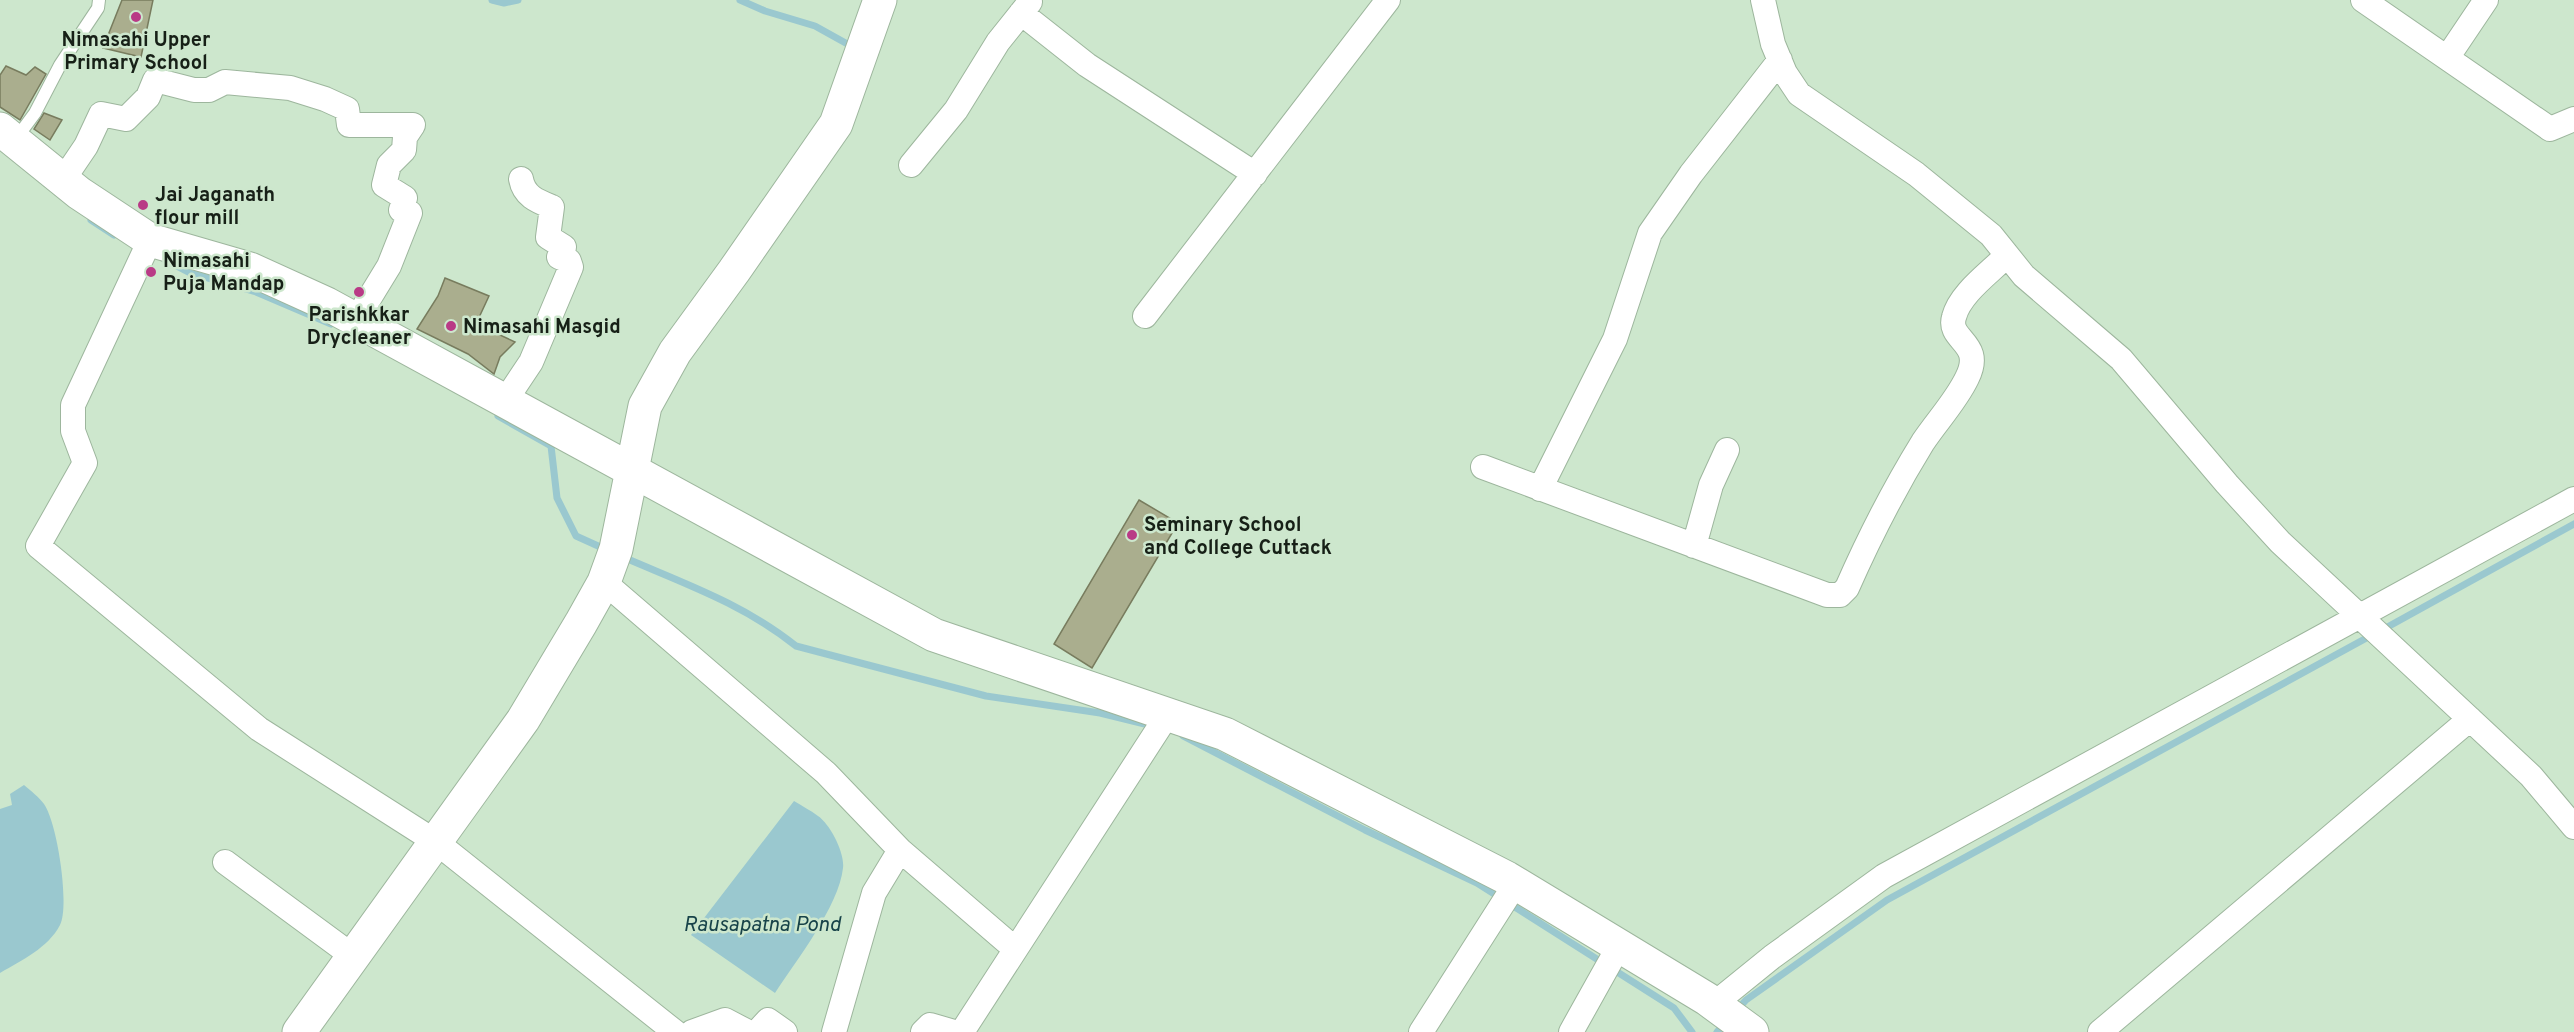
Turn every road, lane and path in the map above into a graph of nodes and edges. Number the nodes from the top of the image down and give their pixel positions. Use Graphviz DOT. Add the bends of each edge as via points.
graph roads {
  1 [pos="99,0"];
  2 [pos="880,0"];
  3 [pos="1388,0"];
  4 [pos="1763,0"];
  5 [pos="2363,0"];
  6 [pos="2486,0"];
  7 [pos="1026,6"];
  8 [pos="2447,58"];
  9 [pos="1780,60"];
  10 [pos="2574,119"];
  11 [pos="7,135"];
  12 [pos="910,165"];
  13 [pos="1255,174"];
  14 [pos="521,179"];
  15 [pos="63,180"];
  16 [pos="150,240"];
  17 [pos="2007,255"];
  18 [pos="1145,316"];
  19 [pos="356,320"];
  20 [pos="505,401"];
  21 [pos="1727,450"];
  22 [pos="1483,467"];
  23 [pos="631,470"];
  24 [pos="1540,489"];
  25 [pos="2574,499"];
  26 [pos="1694,546"];
  27 [pos="610,565"];
  28 [pos="2362,619"];
  29 [pos="1168,714"];
  30 [pos="2470,719"];
  31 [pos="2574,827"];
  32 [pos="436,842"];
  33 [pos="900,850"];
  34 [pos="225,862"];
  35 [pos="1516,883"];
  36 [pos="1619,946"];
  37 [pos="1015,949"];
  38 [pos="354,957"];
  39 [pos="1718,1007"];
  40 [pos="299,1032"];
  41 [pos="675,1032"];
  42 [pos="692,1032"];
  43 [pos="748,1032"];
  44 [pos="757,1032"];
  45 [pos="785,1032"];
  46 [pos="834,1032"];
  47 [pos="923,1032"];
  48 [pos="954,1032"];
  49 [pos="963,1032"];
  50 [pos="1421,1032"];
  51 [pos="1571,1032"];
  52 [pos="1752,1032"];
  53 [pos="2100,1032"];
  1 -- 11 [label="lane" via="98,8 60,65 35,113"];
  2 -- 23 [label="street" via="836,124 675,352 645,406"];
  3 -- 13 [label="street"];
  4 -- 9 [label="street"];
  5 -- 8 [label="street"];
  6 -- 8 [label="street"];
  7 -- 12 [label="street" via="998,42 956,110"];
  7 -- 13 [label="street" via="1087,66"];
  8 -- 10 [label="street" via="2550,129"];
  9 -- 17 [label="street" via="1799,94 1953,203 1991,235"];
  9 -- 24 [label="street" via="1650,233 1615,339"];
  11 -- 15 [label="street"];
  13 -- 18 [label="street"];
  14 -- 20 [label="street" via="522,188 532,199 552,207 548,237 564,247 559,257 569,261 571,267 531,362"];
  15 -- 16 [label="street"];
  15 -- 19 [label="street" via="87,146 101,114 126,119 148,97 155,80 194,90 209,90 225,82 290,88 347,109 349,125 413,125 405,137 404,150 389,165 384,185 405,198 401,210 410,213 389,266"];
  16 -- 19 [label="street" via="250,269"];
  16 -- 32 [label="street" via="73,405 73,431 85,463 38,546 259,729"];
  17 -- 26 [label="street" via="1960,303 1953,319 1955,331 1974,362 1967,380 1897,485 1840,595 1827,595"];
  17 -- 28 [label="street" via="2024,276 2121,359 2272,534"];
  19 -- 20 [label="street"];
  20 -- 23 [label="street"];
  21 -- 26 [label="street" via="1711,485"];
  22 -- 24 [label="street"];
  23 -- 27 [label="street"];
  23 -- 29 [label="street" via="934,635"];
  24 -- 26 [label="street"];
  25 -- 28 [label="street"];
  27 -- 32 [label="street" via="523,720"];
  27 -- 33 [label="street" via="826,773"];
  28 -- 30 [label="street"];
  28 -- 39 [label="street" via="1884,876 1782,950"];
  29 -- 35 [label="street" via="1225,734"];
  29 -- 37 [label="street"];
  30 -- 31 [label="street" via="2531,776"];
  30 -- 53 [label="street"];
  32 -- 38 [label="street"];
  32 -- 41 [label="street"];
  33 -- 37 [label="street"];
  33 -- 46 [label="street" via="874,893"];
  34 -- 38 [label="street"];
  35 -- 36 [label="street"];
  35 -- 50 [label="street"];
  36 -- 39 [label="street"];
  36 -- 51 [label="street"];
  37 -- 49 [label="street"];
  38 -- 40 [label="street"];
  39 -- 52 [label="street"];
  42 -- 43 [label="street" via="725,1020"];
  44 -- 45 [label="street" via="768,1020"];
  47 -- 48 [label="street" via="930,1025"];
}
